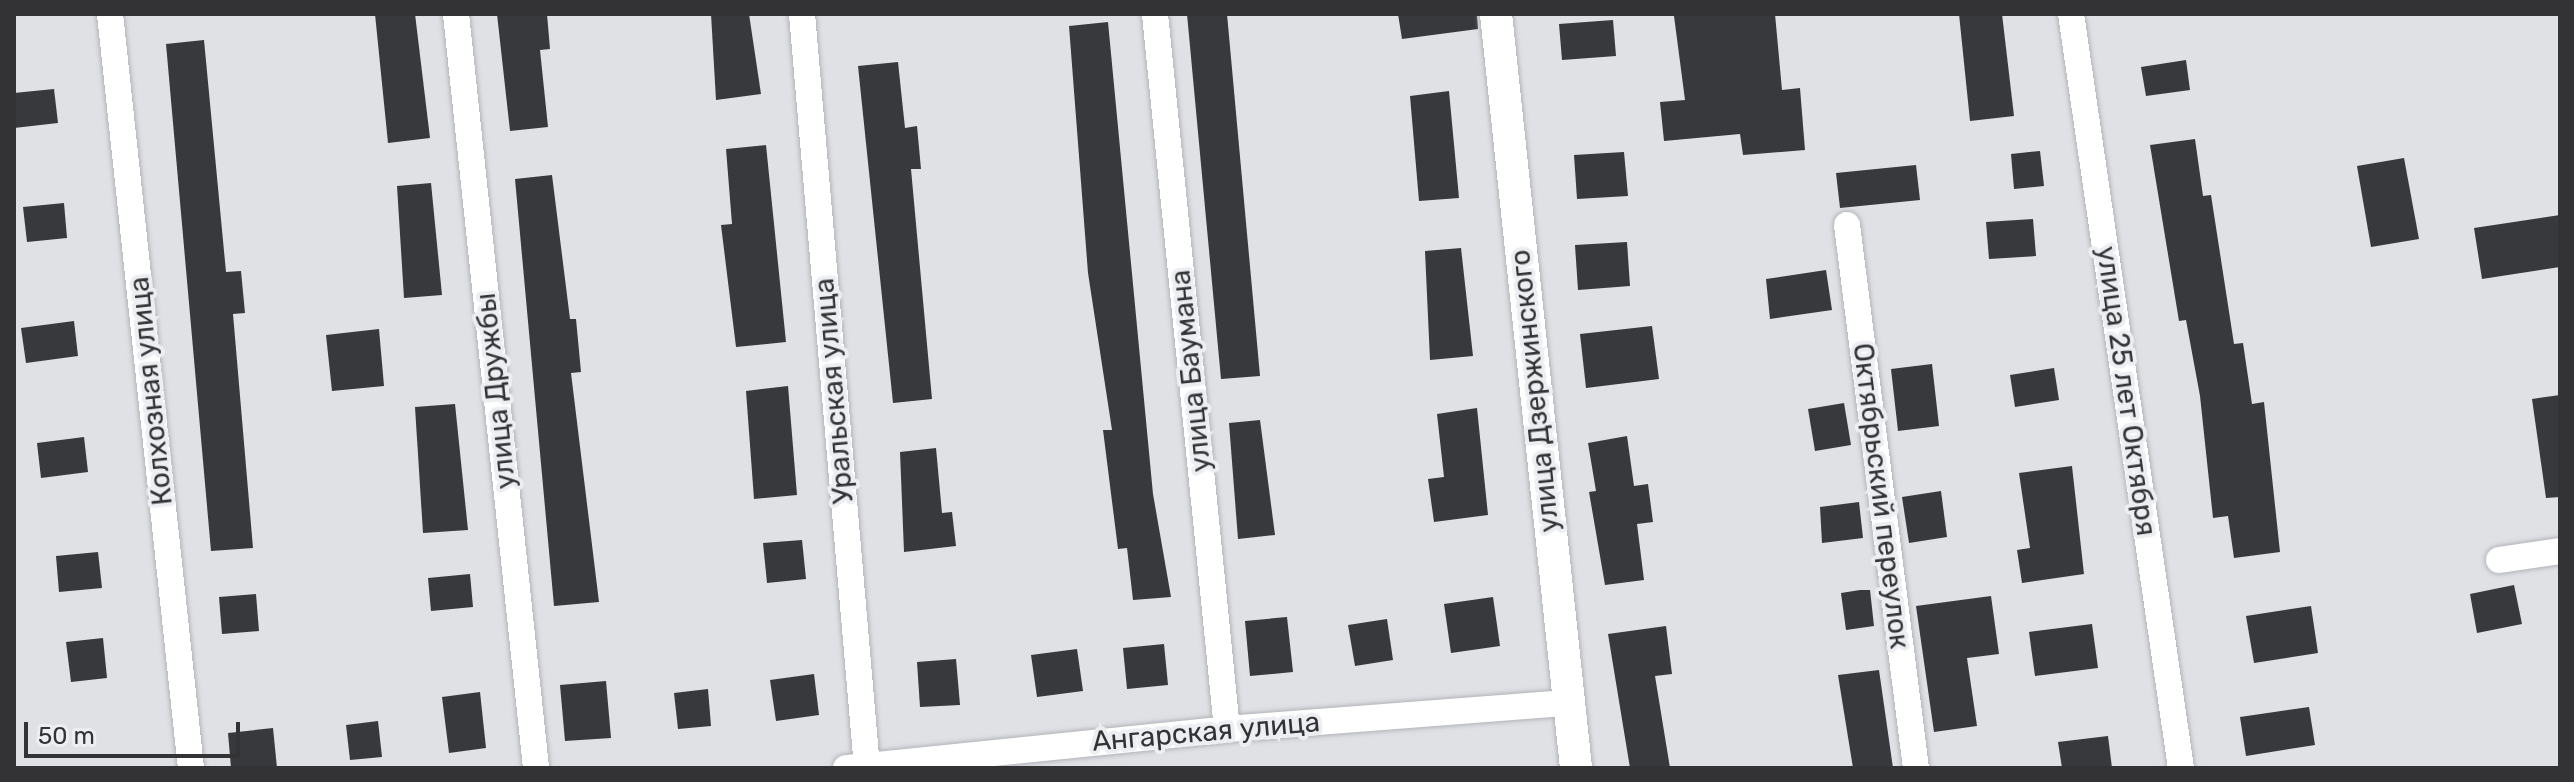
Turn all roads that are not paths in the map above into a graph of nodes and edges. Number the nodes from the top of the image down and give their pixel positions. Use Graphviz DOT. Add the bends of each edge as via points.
graph roads {
  1 [pos="110,14"];
  2 [pos="456,14"];
  3 [pos="802,14"];
  4 [pos="1155,14"];
  5 [pos="1496,14"];
  6 [pos="2071,14"];
  7 [pos="1847,225"];
  8 [pos="2560,551"];
  9 [pos="2499,560"];
  10 [pos="1567,703"];
  11 [pos="1227,729"];
  12 [pos="860,767"];
  13 [pos="191,768"];
  14 [pos="536,768"];
  15 [pos="1576,768"];
  16 [pos="1916,768"];
  17 [pos="2181,768"];
  1 -- 13 [label="street, Колхозная улица"];
  2 -- 14 [label="street, улица Дружбы"];
  3 -- 12 [label="street, Уральская улица"];
  4 -- 11 [label="street, улица Баумана"];
  5 -- 10 [label="street, улица Дзержинского"];
  6 -- 17 [label="street, улица 25 лет Октября"];
  7 -- 16 [label="street, Октябрьский переулок"];
  8 -- 9 [label="street"];
  10 -- 11 [label="street, Ангарская улица"];
  10 -- 15 [label="street, улица Дзержинского"];
  11 -- 12 [label="street, Ангарская улица"];
}
